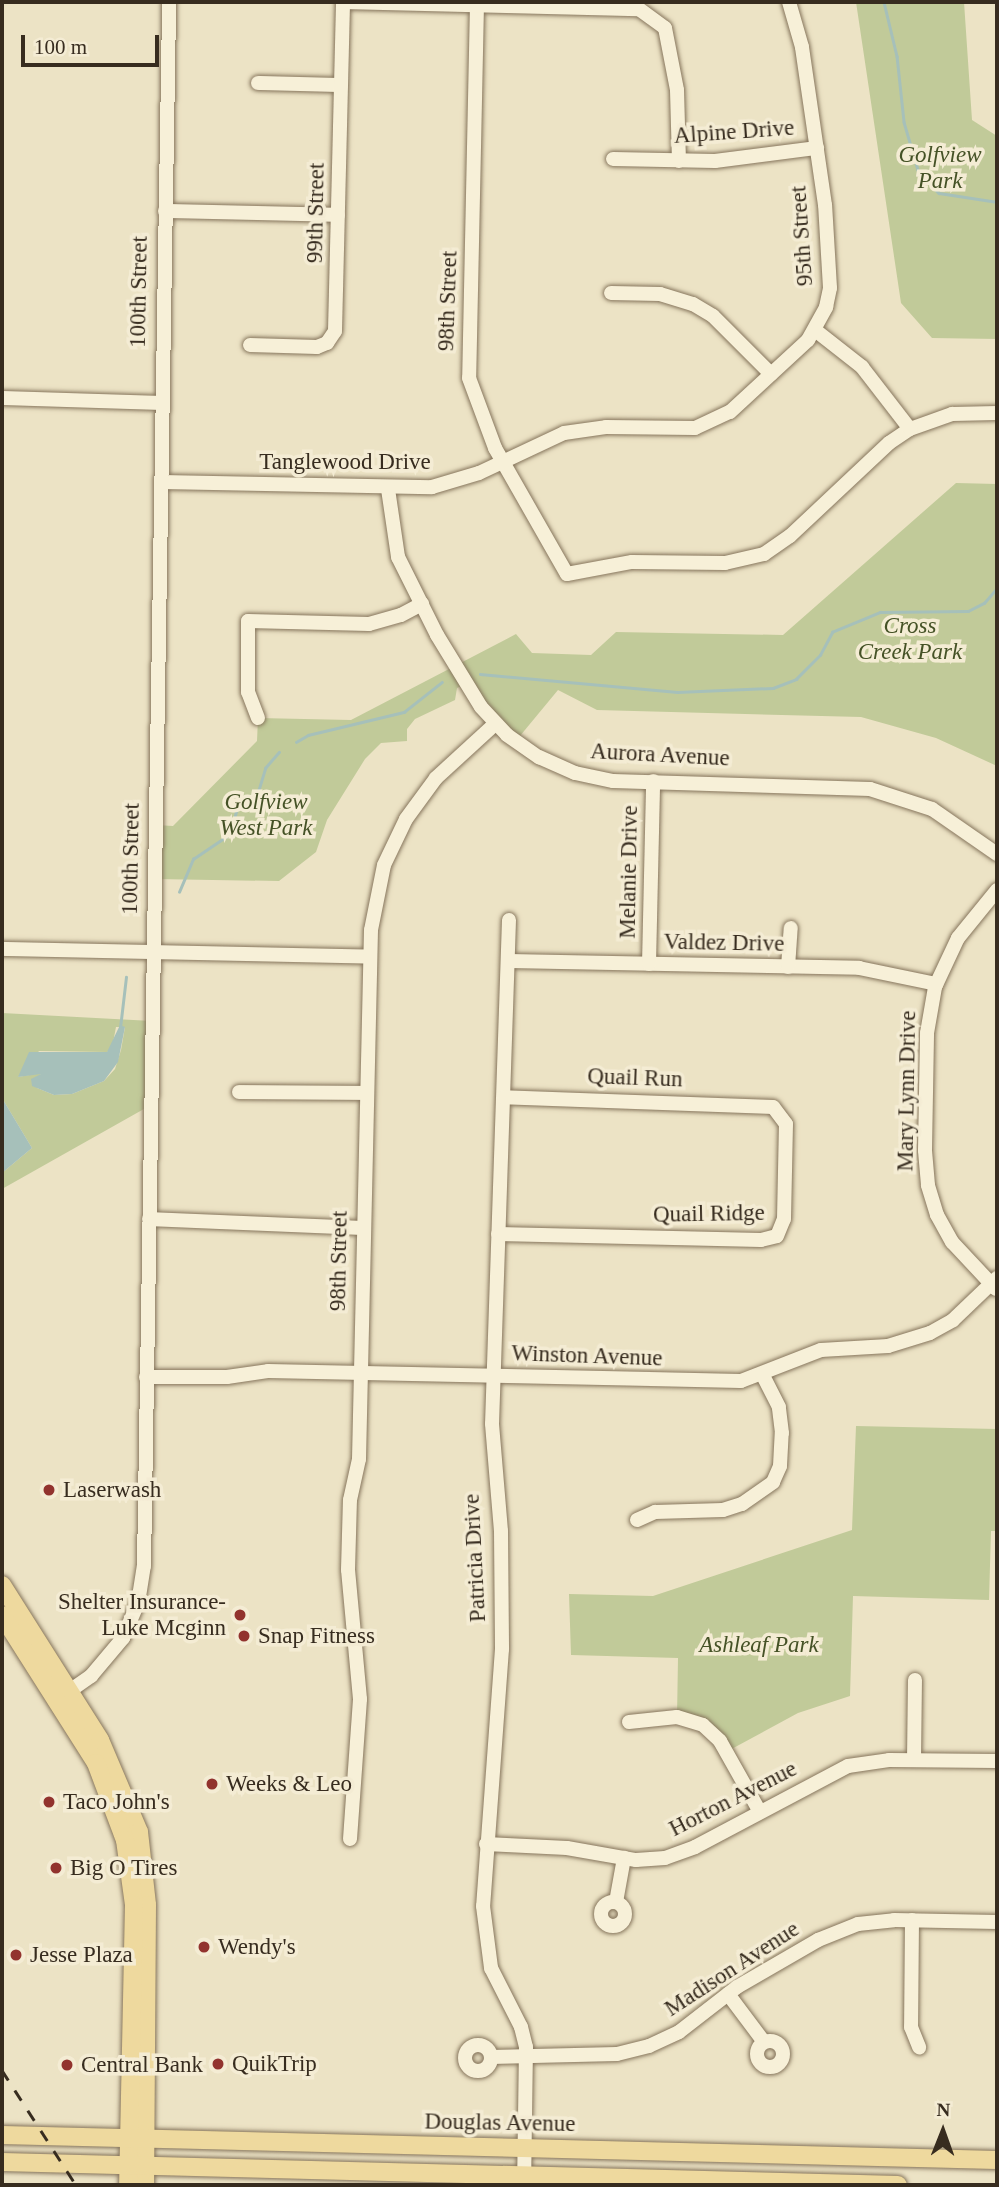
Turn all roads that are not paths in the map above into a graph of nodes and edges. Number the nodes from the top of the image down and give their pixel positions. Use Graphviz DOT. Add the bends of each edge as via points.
graph roads {
  1 [pos="169,2"];
  2 [pos="343,2"];
  3 [pos="789,2"];
  4 [pos="477,4"];
  5 [pos="258,83"];
  6 [pos="341,85"];
  7 [pos="817,148"];
  8 [pos="613,159"];
  9 [pos="679,161"];
  10 [pos="165,211"];
  11 [pos="338,215"];
  12 [pos="611,293"];
  13 [pos="815,330"];
  14 [pos="250,345"];
  15 [pos="771,374"];
  16 [pos="2,398"];
  17 [pos="163,403"];
  18 [pos="997,413"];
  19 [pos="910,429"];
  20 [pos="502,461"];
  21 [pos="162,482"];
  22 [pos="388,489"];
  23 [pos="422,604"];
  24 [pos="258,718"];
  25 [pos="495,724"];
  26 [pos="653,781"];
  27 [pos="997,854"];
  28 [pos="997,890"];
  29 [pos="509,919"];
  30 [pos="791,928"];
  31 [pos="2,949"];
  32 [pos="154,953"];
  33 [pos="370,957"];
  34 [pos="509,961"];
  35 [pos="649,964"];
  36 [pos="788,967"];
  37 [pos="936,984"];
  38 [pos="239,1091"];
  39 [pos="367,1093"];
  40 [pos="504,1097"];
  41 [pos="765,1104"];
  42 [pos="149,1219"];
  43 [pos="362,1228"];
  44 [pos="498,1234"];
  45 [pos="995,1283"];
  46 [pos="360,1373"];
  47 [pos="762,1374"];
  48 [pos="494,1376"];
  49 [pos="146,1377"];
  50 [pos="637,1520"];
  51 [pos="2,1585"];
  52 [pos="2,1615"];
  53 [pos="915,1680"];
  54 [pos="63,1696"];
  55 [pos="629,1722"];
  56 [pos="914,1760"];
  57 [pos="997,1761"];
  58 [pos="760,1812"];
  59 [pos="350,1839"];
  60 [pos="486,1844"];
  61 [pos="624,1858"];
  62 [pos="615,1902"];
  63 [pos="912,1920"];
  64 [pos="997,1922"];
  65 [pos="728,1994"];
  66 [pos="764,2042"];
  67 [pos="919,2047"];
  68 [pos="527,2056"];
  69 [pos="491,2057"];
  70 [pos="2,2135"];
  71 [pos="137,2138"];
  72 [pos="524,2148"];
  73 [pos="997,2160"];
  74 [pos="2,2162"];
  75 [pos="137,2166"];
  76 [pos="524,2181"];
  77 [pos="128,2185"];
  78 [pos="145,2185"];
  79 [pos="898,2185"];
  1 -- 10 [label="street, 100th Street"];
  2 -- 4 [label="street"];
  2 -- 6 [label="street, 99th Street"];
  3 -- 7 [label="street, 95th Street" via="802,47"];
  4 -- 9 [label="street" via="639,9 665,28 679,111"];
  4 -- 20 [label="street, 98th Street" via="469,378 475,405"];
  5 -- 6 [label="street"];
  6 -- 11 [label="street, 99th Street"];
  7 -- 9 [label="street, Alpine Drive" via="742,159"];
  7 -- 13 [label="street, 95th Street" via="830,243 830,288"];
  8 -- 9 [label="street, Alpine Drive"];
  10 -- 11 [label="street"];
  10 -- 17 [label="street, 100th Street"];
  11 -- 14 [label="street, 99th Street" via="333,338 317,347"];
  12 -- 15 [label="street" via="660,294 693,304 713,316"];
  13 -- 15 [label="street, Tanglewood Drive"];
  13 -- 19 [label="street" via="862,367"];
  15 -- 20 [label="street, Tanglewood Drive" via="730,412 704,425 676,430 582,429 548,438"];
  16 -- 17 [label="street"];
  17 -- 21 [label="street, 100th Street"];
  18 -- 19 [label="street" via="951,414"];
  19 -- 20 [label="street, 98th Street" via="889,443 790,536 764,554 725,562 632,562 568,574 560,569"];
  20 -- 22 [label="street, Tanglewood Drive" via="454,483"];
  21 -- 22 [label="street, Tanglewood Drive"];
  21 -- 32 [label="street, 100th Street"];
  22 -- 23 [label="street, Aurora Avenue" via="398,557"];
  23 -- 24 [label="street" via="369,624 248,621 248,692"];
  23 -- 25 [label="street, Aurora Avenue"];
  25 -- 26 [label="street, Aurora Avenue" via="522,747 566,770 613,780"];
  25 -- 33 [label="street, 98th Street" via="436,778 406,819 384,865"];
  26 -- 27 [label="street, Aurora Avenue" via="870,789 932,809"];
  26 -- 35 [label="street, Melanie Drive"];
  28 -- 37 [label="street, Mary Lynn Drive" via="958,937"];
  29 -- 34 [label="street, Patricia Drive"];
  30 -- 36 [label="street"];
  31 -- 32 [label="street"];
  32 -- 33 [label="street"];
  32 -- 42 [label="street, 100th Street"];
  33 -- 39 [label="street, 98th Street"];
  34 -- 35 [label="street, Valdez Drive"];
  34 -- 40 [label="street, Patricia Drive"];
  35 -- 36 [label="street, Valdez Drive"];
  36 -- 37 [label="street, Valdez Drive" via="859,968"];
  37 -- 45 [label="street, Mary Lynn Drive" via="927,1037 928,1185 952,1242"];
  38 -- 39 [label="street"];
  39 -- 43 [label="street, 98th Street"];
  40 -- 41 [label="street, Quail Run"];
  40 -- 44 [label="street, Patricia Drive"];
  41 -- 44 [label="street, Quail Ridge" via="778,1110 786,1124 783,1227 770,1240"];
  42 -- 43 [label="street"];
  42 -- 49 [label="street, 100th Street"];
  43 -- 46 [label="street, 98th Street"];
  44 -- 48 [label="street, Patricia Drive"];
  45 -- 47 [label="street, Winston Avenue" via="930,1334 888,1346 821,1350"];
  46 -- 48 [label="street, Winston Avenue"];
  46 -- 49 [label="street, Winston Avenue"];
  46 -- 59 [label="street, 98th Street" via="359,1459 350,1500 348,1551 360,1710"];
  47 -- 48 [label="street, Winston Avenue" via="723,1383"];
  47 -- 50 [label="street" via="779,1406 782,1433 780,1466 773,1482 742,1504 723,1510 655,1513"];
  48 -- 60 [label="street, Patricia Drive" via="502,1648"];
  49 -- 54 [label="street, 100th Street" via="144,1566 138,1603 112,1654"];
  51 -- 54 [label="main road"];
  52 -- 54 [label="main road"];
  53 -- 56 [label="street"];
  54 -- 71 [label="main road" via="104,1780 130,1863"];
  55 -- 58 [label="street" via="677,1717 703,1725 720,1741"];
  56 -- 57 [label="street, Horton Avenue"];
  56 -- 58 [label="street, Horton Avenue" via="848,1766"];
  58 -- 61 [label="street, Horton Avenue" via="675,1856"];
  60 -- 61 [label="street, Horton Avenue" via="556,1846"];
  60 -- 68 [label="street, Patricia Drive" via="484,1938 491,1968 522,2027"];
  61 -- 62 [label="street"];
  63 -- 64 [label="street, Madison Avenue"];
  63 -- 65 [label="street, Madison Avenue" via="876,1921 841,1930"];
  63 -- 67 [label="street" via="911,2027"];
  65 -- 66 [label="street"];
  65 -- 68 [label="street, Madison Avenue" via="679,2032 649,2046 617,2054"];
  68 -- 69 [label="street, Madison Avenue"];
  68 -- 72 [label="street, Patricia Drive"];
  70 -- 71 [label="main road, Douglas Avenue"];
  71 -- 72 [label="main road, Douglas Avenue"];
  71 -- 75 [label="main road"];
  72 -- 73 [label="main road, Douglas Avenue"];
  72 -- 76 [label="street, Patricia Drive"];
  74 -- 75 [label="main road"];
  75 -- 76 [label="main road"];
  75 -- 77 [label="main road"];
  75 -- 78 [label="main road"];
  76 -- 79 [label="main road"];
}
